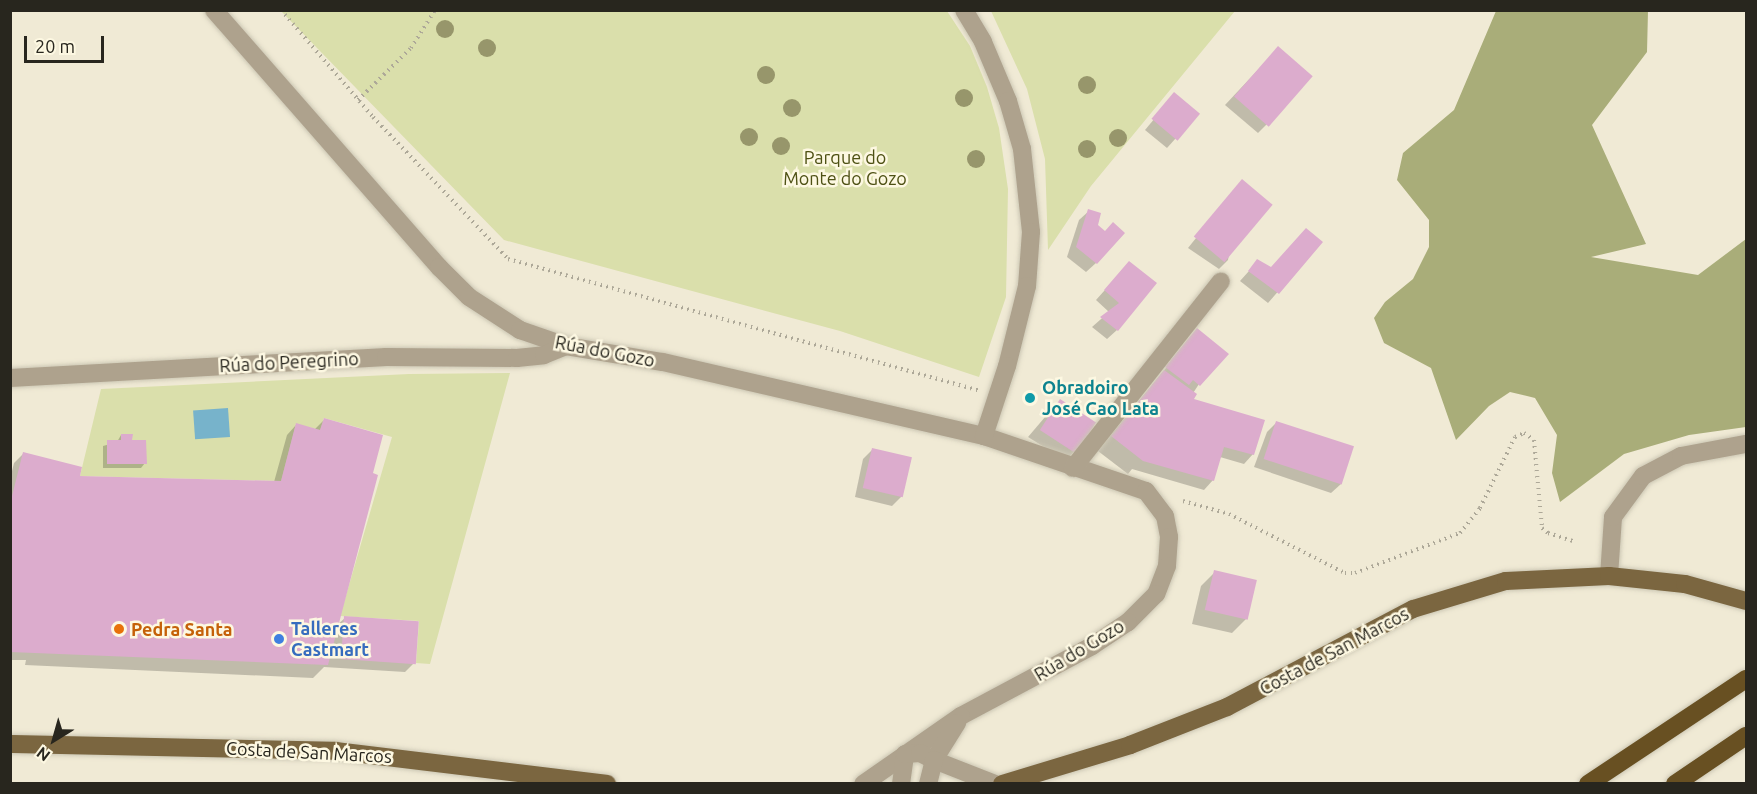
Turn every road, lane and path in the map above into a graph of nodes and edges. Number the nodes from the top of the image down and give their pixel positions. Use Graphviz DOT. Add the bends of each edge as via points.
graph roads {
  1 [pos="214,10"];
  2 [pos="281,10"];
  3 [pos="435,10"];
  4 [pos="964,10"];
  5 [pos="358,100"];
  6 [pos="1221,281"];
  7 [pos="566,346"];
  8 [pos="10,378"];
  9 [pos="997,396"];
  10 [pos="984,436"];
  11 [pos="1746,444"];
  12 [pos="1073,468"];
  13 [pos="1146,491"];
  14 [pos="1576,542"];
  15 [pos="1609,576"];
  16 [pos="1746,601"];
  17 [pos="1746,679"];
  18 [pos="961,716"];
  19 [pos="1746,736"];
  20 [pos="10,744"];
  21 [pos="905,754"];
  22 [pos="934,760"];
  23 [pos="523,778"];
  24 [pos="607,783"];
  25 [pos="863,783"];
  26 [pos="902,783"];
  27 [pos="928,783"];
  28 [pos="995,783"];
  29 [pos="1002,783"];
  30 [pos="1588,783"];
  31 [pos="1675,783"];
  1 -- 7 [label="street, Rúa do Gozo" via="469,297 520,330"];
  2 -- 5 [label="path"];
  3 -- 5 [label="path" via="411,48"];
  4 -- 9 [label="street" via="983,42 1008,101 1022,149 1031,232 1027,286"];
  5 -- 9 [label="path" via="508,259"];
  6 -- 12 [label="street"];
  7 -- 8 [label="street, Rúa do Peregrino" via="544,355 518,358 386,357"];
  7 -- 10 [label="street, Rúa do Gozo" via="663,362"];
  9 -- 10 [label="street"];
  10 -- 12 [label="street, Rúa do Gozo"];
  11 -- 15 [label="street" via="1681,456 1643,476 1613,517"];
  12 -- 13 [label="street, Rúa do Gozo"];
  13 -- 14 [label="path" via="1229,514 1345,573 1355,573 1460,533 1480,508 1515,437 1524,433 1534,440 1542,528"];
  13 -- 18 [label="street, Rúa do Gozo" via="1165,516 1170,537 1167,566 1156,594 1128,622 1092,646"];
  15 -- 16 [label="main road, Costa de San Marcos" via="1685,584"];
  15 -- 29 [label="main road, Costa de San Marcos" via="1506,582 1413,609 1227,706 1130,745"];
  17 -- 30 [label="highway"];
  18 -- 21 [label="street, Rúa do Gozo"];
  18 -- 22 [label="street"];
  19 -- 31 [label="highway"];
  20 -- 23 [label="main road, Costa de San Marcos" via="283,748 396,756"];
  21 -- 22 [label="street" via="920,753"];
  21 -- 25 [label="street, Rúa do Gozo"];
  21 -- 26 [label="street"];
  22 -- 27 [label="street"];
  22 -- 28 [label="street"];
  23 -- 24 [label="main road, Costa de San Marcos"];
}
